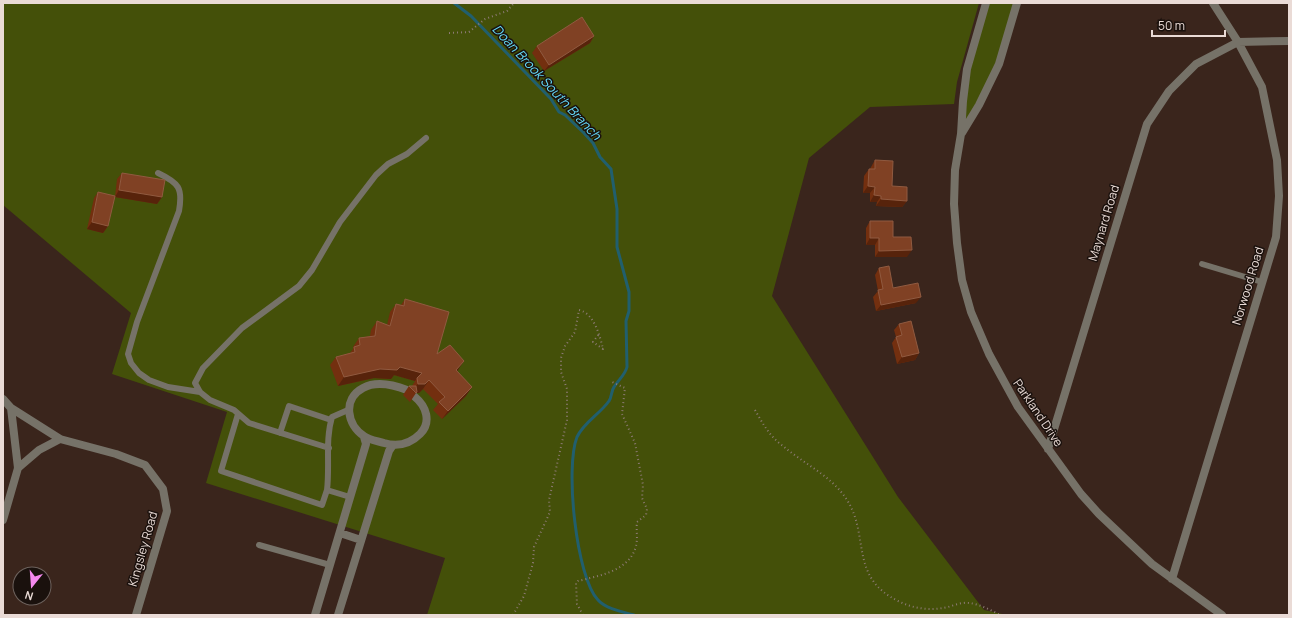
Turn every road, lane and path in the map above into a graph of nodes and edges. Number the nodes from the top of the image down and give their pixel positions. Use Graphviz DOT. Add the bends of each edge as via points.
graph roads {
  1 [pos="514,3"];
  2 [pos="986,3"];
  3 [pos="1017,3"];
  4 [pos="1213,3"];
  5 [pos="449,33"];
  6 [pos="1289,41"];
  7 [pos="1238,42"];
  8 [pos="961,134"];
  9 [pos="426,138"];
  10 [pos="158,173"];
  11 [pos="1202,264"];
  12 [pos="1262,282"];
  13 [pos="599,334"];
  14 [pos="610,381"];
  15 [pos="407,390"];
  16 [pos="200,392"];
  17 [pos="415,396"];
  18 [pos="3,399"];
  19 [pos="11,408"];
  20 [pos="348,410"];
  21 [pos="756,410"];
  22 [pos="238,414"];
  23 [pos="331,420"];
  24 [pos="280,433"];
  25 [pos="364,437"];
  26 [pos="60,439"];
  27 [pos="393,445"];
  28 [pos="329,448"];
  29 [pos="1048,449"];
  30 [pos="18,468"];
  31 [pos="327,490"];
  32 [pos="350,497"];
  33 [pos="3,520"];
  34 [pos="340,533"];
  35 [pos="361,540"];
  36 [pos="259,545"];
  37 [pos="330,565"];
  38 [pos="1172,579"];
  39 [pos="136,615"];
  40 [pos="315,615"];
  41 [pos="338,615"];
  42 [pos="513,615"];
  43 [pos="584,615"];
  44 [pos="1000,615"];
  45 [pos="1222,615"];
  1 -- 5 [label="path" via="507,10 485,19 469,32"];
  2 -- 8 [label="street, Parkland Drive" via="967,69"];
  3 -- 8 [label="street, Parkland Drive" via="999,64"];
  4 -- 7 [label="street, Norwood Road"];
  6 -- 7 [label="street"];
  7 -- 12 [label="street, Norwood Road" via="1262,87 1277,160 1279,196 1276,237"];
  7 -- 29 [label="street, Maynard Road" via="1196,64 1169,91 1147,124"];
  8 -- 29 [label="street, Parkland Drive" via="955,170 954,204 962,280 971,312 999,375 1018,408"];
  9 -- 16 [label="lane" via="407,154 388,164 376,176 340,222 312,270 299,286 242,328 202,368 195,383"];
  10 -- 16 [label="lane" via="175,182 182,197 128,354 139,373 149,380 168,387"];
  11 -- 12 [label="lane"];
  12 -- 38 [label="street, Norwood Road"];
  13 -- 13 [label="path" via="601,342 603,349 593,342"];
  13 -- 42 [label="path" via="590,316 579,310 575,332 565,346 561,358 560,372 567,389 567,420 549,500 550,512 534,547 533,563 524,596"];
  14 -- 43 [label="path" via="625,388 622,414 635,443 643,485 642,498 647,509 646,515 637,522 636,547 629,559 616,569 576,583 577,604"];
  15 -- 20 [label="street" via="394,386 370,385 355,394"];
  16 -- 22 [label="lane"];
  17 -- 27 [label="street" via="427,414 426,424 414,440"];
  18 -- 19 [label="street"];
  19 -- 26 [label="street"];
  19 -- 30 [label="street"];
  20 -- 23 [label="lane" via="332,417"];
  20 -- 25 [label="street" via="350,418"];
  21 -- 44 [label="path" via="767,430 778,442 812,466 848,501 855,518 865,565 879,589 899,601 920,608 939,609 970,603"];
  22 -- 24 [label="lane" via="249,423"];
  22 -- 31 [label="lane" via="221,471 322,505"];
  23 -- 24 [label="lane" via="289,406"];
  23 -- 28 [label="lane"];
  24 -- 28 [label="lane"];
  25 -- 27 [label="street"];
  25 -- 32 [label="street" via="366,444"];
  26 -- 30 [label="street" via="39,450"];
  26 -- 39 [label="street, Kingsley Road" via="116,454 145,465 163,489 167,510"];
  27 -- 35 [label="street" via="388,451"];
  28 -- 31 [label="lane"];
  29 -- 38 [label="street, Parkland Drive" via="1098,514"];
  30 -- 33 [label="street"];
  31 -- 32 [label="lane"];
  32 -- 34 [label="street"];
  34 -- 35 [label="street"];
  34 -- 37 [label="street"];
  35 -- 41 [label="street"];
  36 -- 37 [label="lane"];
  37 -- 40 [label="street"];
  38 -- 45 [label="street, Parkland Drive"];
}
